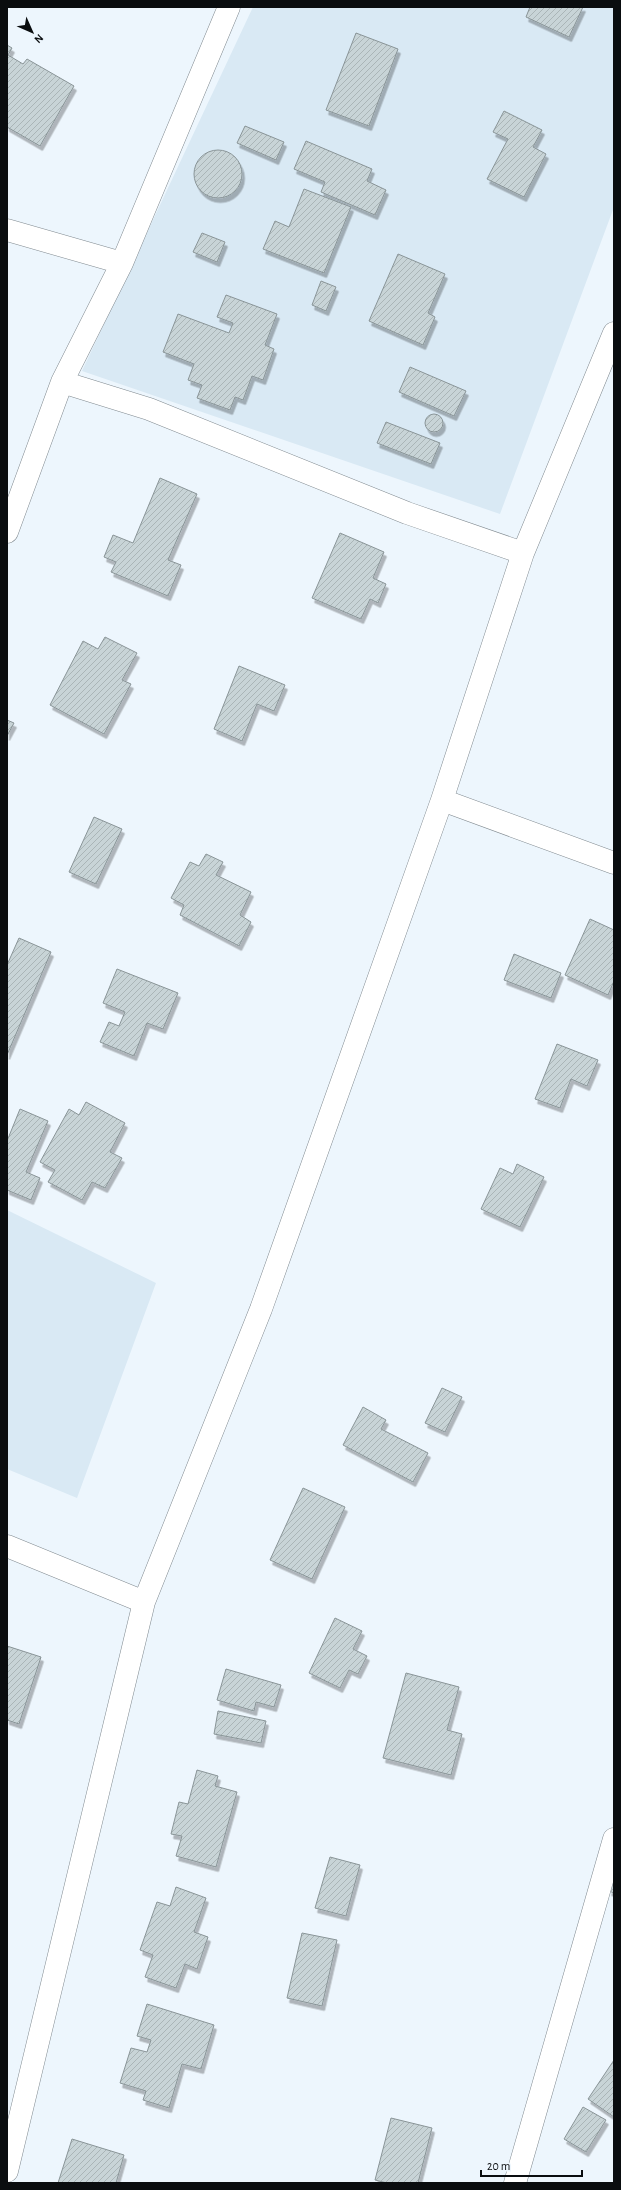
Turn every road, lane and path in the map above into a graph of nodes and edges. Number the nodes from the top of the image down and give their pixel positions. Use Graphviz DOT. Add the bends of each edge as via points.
graph roads {
  1 [pos="229,7"];
  2 [pos="7,230"];
  3 [pos="122,262"];
  4 [pos="614,333"];
  5 [pos="62,382"];
  6 [pos="7,532"];
  7 [pos="523,553"];
  8 [pos="442,800"];
  9 [pos="614,863"];
  10 [pos="7,1546"];
  11 [pos="144,1602"];
  12 [pos="614,1839"];
  13 [pos="7,2171"];
  14 [pos="515,2183"];
  1 -- 3 [label="street"];
  2 -- 3 [label="street"];
  3 -- 5 [label="street"];
  4 -- 7 [label="street"];
  5 -- 6 [label="street"];
  5 -- 7 [label="street" via="150,410 407,513"];
  7 -- 8 [label="street"];
  8 -- 9 [label="street"];
  8 -- 11 [label="street" via="261,1309"];
  10 -- 11 [label="street"];
  11 -- 13 [label="street"];
  12 -- 14 [label="street"];
}
